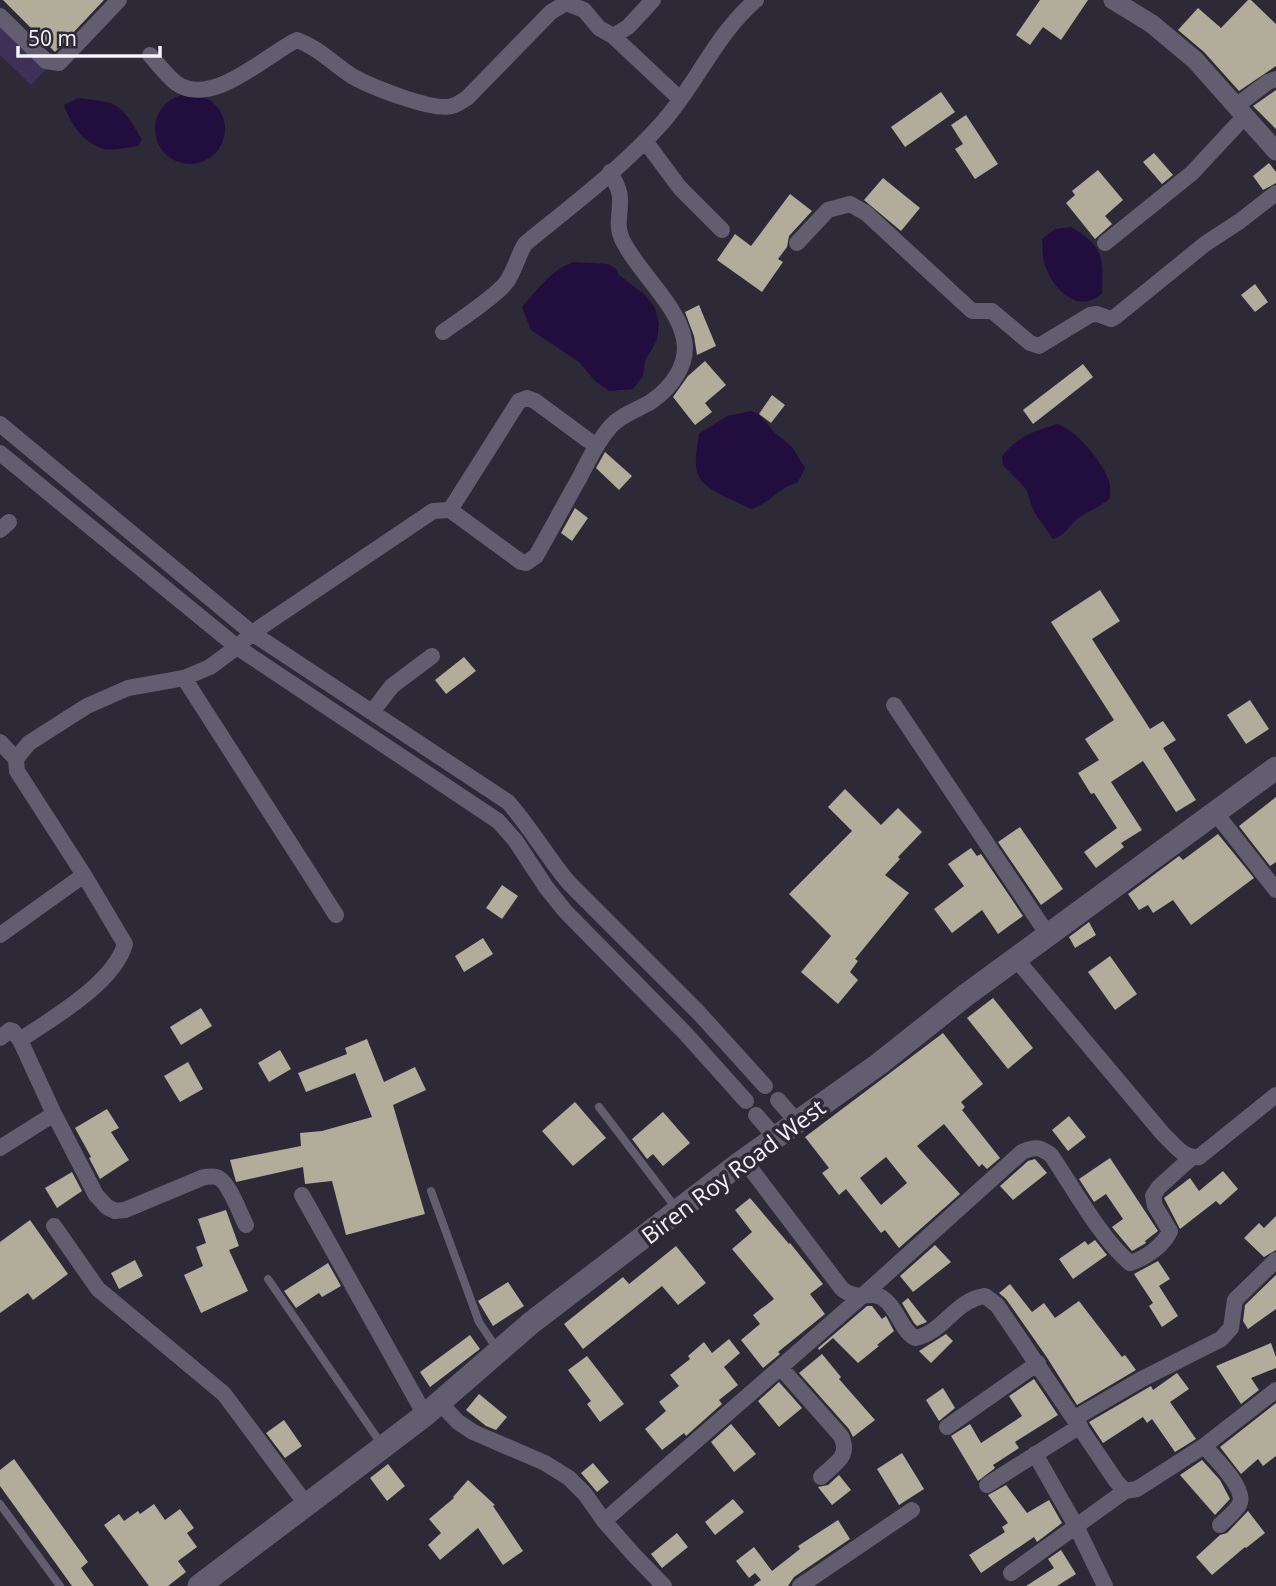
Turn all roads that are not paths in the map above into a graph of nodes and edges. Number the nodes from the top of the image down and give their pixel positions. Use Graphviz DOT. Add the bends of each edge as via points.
graph roads {
  1 [pos="653,0"];
  2 [pos="756,0"];
  3 [pos="1113,0"];
  4 [pos="114,2"];
  5 [pos="0,16"];
  6 [pos="613,36"];
  7 [pos="150,55"];
  8 [pos="1276,79"];
  9 [pos="680,99"];
  10 [pos="1240,111"];
  11 [pos="645,141"];
  12 [pos="1276,151"];
  13 [pos="610,172"];
  14 [pos="1276,193"];
  15 [pos="722,230"];
  16 [pos="797,243"];
  17 [pos="1104,243"];
  18 [pos="443,332"];
  19 [pos="0,424"];
  20 [pos="16,438"];
  21 [pos="596,446"];
  22 [pos="1,454"];
  23 [pos="450,510"];
  24 [pos="252,633"];
  25 [pos="237,647"];
  26 [pos="432,656"];
  27 [pos="184,677"];
  28 [pos="894,705"];
  29 [pos="372,712"];
  30 [pos="0,742"];
  31 [pos="16,760"];
  32 [pos="1276,768"];
  33 [pos="1214,811"];
  34 [pos="84,875"];
  35 [pos="1276,890"];
  36 [pos="336,915"];
  37 [pos="0,935"];
  38 [pos="1048,935"];
  39 [pos="1016,959"];
  40 [pos="0,1038"];
  41 [pos="20,1040"];
  42 [pos="765,1086"];
  43 [pos="1276,1095"];
  44 [pos="778,1100"];
  45 [pos="746,1101"];
  46 [pos="599,1107"];
  47 [pos="54,1114"];
  48 [pos="757,1115"];
  49 [pos="798,1123"];
  50 [pos="776,1138"];
  51 [pos="0,1148"];
  52 [pos="1191,1158"];
  53 [pos="744,1160"];
  54 [pos="431,1191"];
  55 [pos="302,1195"];
  56 [pos="678,1211"];
  57 [pos="246,1225"];
  58 [pos="54,1226"];
  59 [pos="1276,1260"];
  60 [pos="268,1279"];
  61 [pos="861,1297"];
  62 [pos="499,1351"];
  63 [pos="1038,1363"];
  64 [pos="781,1368"];
  65 [pos="1276,1390"];
  66 [pos="432,1409"];
  67 [pos="1078,1422"];
  68 [pos="947,1427"];
  69 [pos="1204,1446"];
  70 [pos="383,1447"];
  71 [pos="1035,1454"];
  72 [pos="821,1477"];
  73 [pos="987,1485"];
  74 [pos="1125,1491"];
  75 [pos="0,1504"];
  76 [pos="306,1504"];
  77 [pos="912,1510"];
  78 [pos="604,1521"];
  79 [pos="1220,1525"];
  80 [pos="1076,1526"];
  81 [pos="1011,1573"];
  82 [pos="60,1586"];
  83 [pos="199,1586"];
  84 [pos="664,1586"];
  85 [pos="800,1586"];
  86 [pos="1105,1586"];
  1 -- 6 [label="street"];
  2 -- 9 [label="street" via="723,36"];
  3 -- 10 [label="street" via="1152,24 1195,60"];
  4 -- 5 [label="street" via="59,63 46,61"];
  6 -- 7 [label="street" via="583,10 566,4 551,12 467,98 450,107 373,87 312,45 297,40 238,79 194,89 177,84"];
  6 -- 9 [label="street"];
  8 -- 10 [label="street"];
  9 -- 11 [label="street"];
  10 -- 12 [label="street"];
  10 -- 17 [label="street" via="1192,173"];
  11 -- 13 [label="street"];
  11 -- 15 [label="street" via="680,188"];
  13 -- 18 [label="street" via="525,244 505,284"];
  13 -- 21 [label="street" via="619,191 622,240 670,309 684,336 685,354 681,369 662,393 617,420"];
  14 -- 16 [label="street" via="1115,317 1093,313 1039,346 992,311 972,311 866,213 850,204 828,210"];
  19 -- 20 [label="street"];
  20 -- 22 [label="street"];
  20 -- 24 [label="street"];
  21 -- 23 [label="street" via="535,401 519,401"];
  21 -- 23 [label="street" via="532,561 526,564"];
  22 -- 25 [label="street"];
  23 -- 24 [label="street" via="425,515"];
  24 -- 25 [label="street"];
  24 -- 29 [label="street"];
  25 -- 27 [label="street" via="210,667"];
  25 -- 45 [label="street" via="498,821 565,911"];
  26 -- 29 [label="street" via="392,686"];
  27 -- 31 [label="street" via="128,688 87,706 29,743"];
  27 -- 36 [label="street"];
  28 -- 38 [label="street"];
  29 -- 42 [label="street" via="508,802 586,902 698,1012"];
  30 -- 31 [label="street"];
  31 -- 34 [label="street" via="17,771"];
  32 -- 33 [label="main road, Biren Roy Road West"];
  33 -- 35 [label="street"];
  33 -- 38 [label="main road, Biren Roy Road West"];
  34 -- 37 [label="street"];
  34 -- 41 [label="street" via="122,936 123,953 82,999"];
  38 -- 39 [label="main road, Biren Roy Road West"];
  39 -- 49 [label="main road, Biren Roy Road West"];
  39 -- 52 [label="street" via="1163,1134"];
  40 -- 41 [label="street" via="10,1030"];
  41 -- 47 [label="street"];
  43 -- 52 [label="street" via="1199,1157"];
  44 -- 49 [label="street"];
  46 -- 56 [label="lane"];
  47 -- 51 [label="street"];
  47 -- 57 [label="street" via="96,1195 115,1212 215,1176 227,1188"];
  48 -- 50 [label="street"];
  49 -- 50 [label="main road, Biren Roy Road West"];
  50 -- 53 [label="main road, Biren Roy Road West"];
  52 -- 61 [label="street" via="1153,1196 1170,1231 1166,1240 1141,1260 1130,1263 1121,1255 1051,1155 1033,1147"];
  53 -- 56 [label="main road, Biren Roy Road West"];
  53 -- 61 [label="street" via="842,1289"];
  54 -- 62 [label="lane" via="479,1322"];
  55 -- 66 [label="street"];
  56 -- 62 [label="main road, Biren Roy Road West"];
  58 -- 76 [label="street" via="98,1289 224,1394"];
  59 -- 67 [label="street" via="1235,1300 1231,1328 1221,1339 1142,1379"];
  60 -- 70 [label="lane"];
  61 -- 63 [label="street" via="876,1294 886,1300 906,1333 915,1338 925,1336 970,1298 985,1296 997,1305"];
  61 -- 64 [label="street"];
  62 -- 66 [label="main road, Biren Roy Road West"];
  63 -- 67 [label="street"];
  63 -- 68 [label="street"];
  64 -- 72 [label="street" via="846,1445 844,1455"];
  64 -- 78 [label="street"];
  65 -- 69 [label="street"];
  66 -- 70 [label="main road, Biren Roy Road West"];
  66 -- 78 [label="street" via="545,1462 569,1478"];
  67 -- 71 [label="street"];
  67 -- 74 [label="street"];
  69 -- 74 [label="street" via="1138,1489"];
  69 -- 79 [label="street" via="1242,1496"];
  70 -- 76 [label="main road, Biren Roy Road West"];
  71 -- 73 [label="street"];
  71 -- 80 [label="street"];
  74 -- 80 [label="street"];
  75 -- 82 [label="lane"];
  76 -- 83 [label="main road, Biren Roy Road West"];
  77 -- 85 [label="street"];
  78 -- 84 [label="street"];
  80 -- 81 [label="street"];
  80 -- 86 [label="street"];
}
